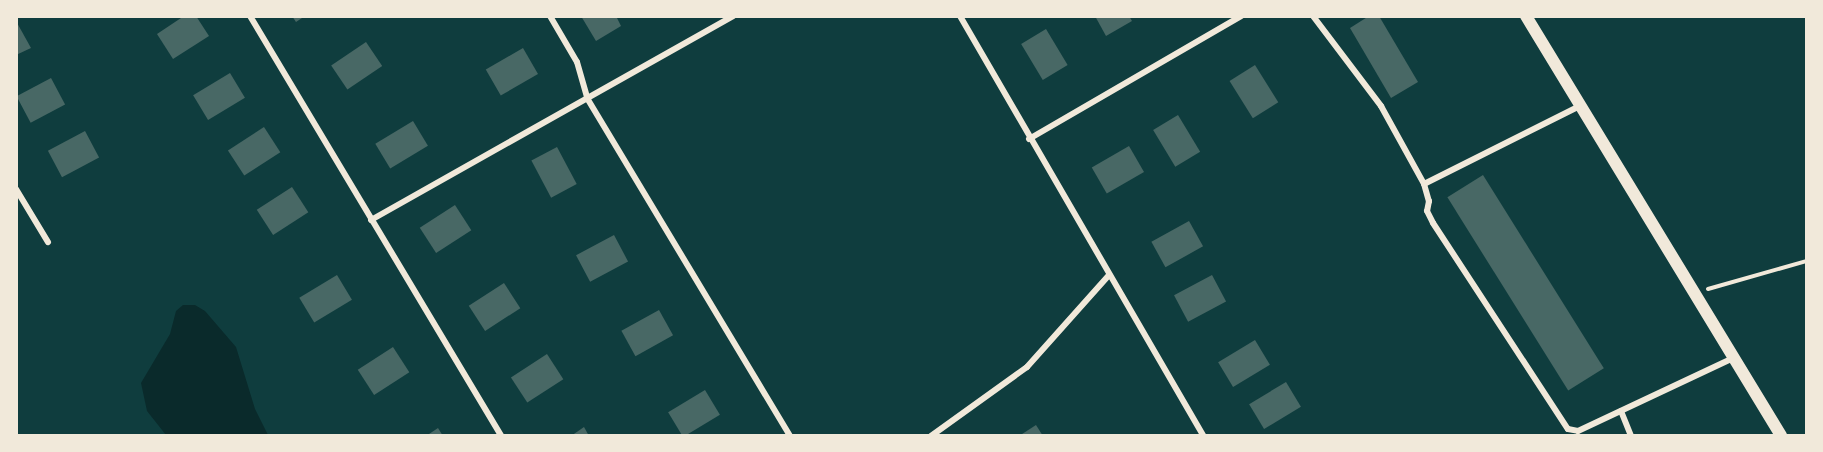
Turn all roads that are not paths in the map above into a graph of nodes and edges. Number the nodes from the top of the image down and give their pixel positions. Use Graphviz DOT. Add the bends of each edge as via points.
graph roads {
  1 [pos="250,16"];
  2 [pos="550,16"];
  3 [pos="733,16"];
  4 [pos="960,16"];
  5 [pos="1241,16"];
  6 [pos="1313,16"];
  7 [pos="1526,16"];
  8 [pos="587,99"];
  9 [pos="1582,105"];
  10 [pos="1029,139"];
  11 [pos="1424,184"];
  12 [pos="16,189"];
  13 [pos="371,220"];
  14 [pos="48,242"];
  15 [pos="1108,276"];
  16 [pos="1734,357"];
  17 [pos="1621,411"];
  18 [pos="501,435"];
  19 [pos="790,435"];
  20 [pos="931,435"];
  21 [pos="1203,435"];
  22 [pos="1631,435"];
  23 [pos="1781,435"];
  1 -- 13 [label="street"];
  2 -- 8 [label="street" via="577,62"];
  3 -- 8 [label="street"];
  4 -- 10 [label="street"];
  5 -- 10 [label="street"];
  6 -- 11 [label="street" via="1381,106"];
  7 -- 9 [label="main road"];
  8 -- 13 [label="street"];
  8 -- 19 [label="street"];
  9 -- 11 [label="street"];
  9 -- 16 [label="main road"];
  10 -- 15 [label="street"];
  11 -- 17 [label="street" via="1429,201 1427,211 1433,223 1561,421 1568,429 1578,431"];
  12 -- 14 [label="street"];
  13 -- 18 [label="street"];
  15 -- 20 [label="street" via="1027,367"];
  15 -- 21 [label="street"];
  16 -- 17 [label="street"];
  16 -- 23 [label="main road"];
  17 -- 22 [label="street"];
}
